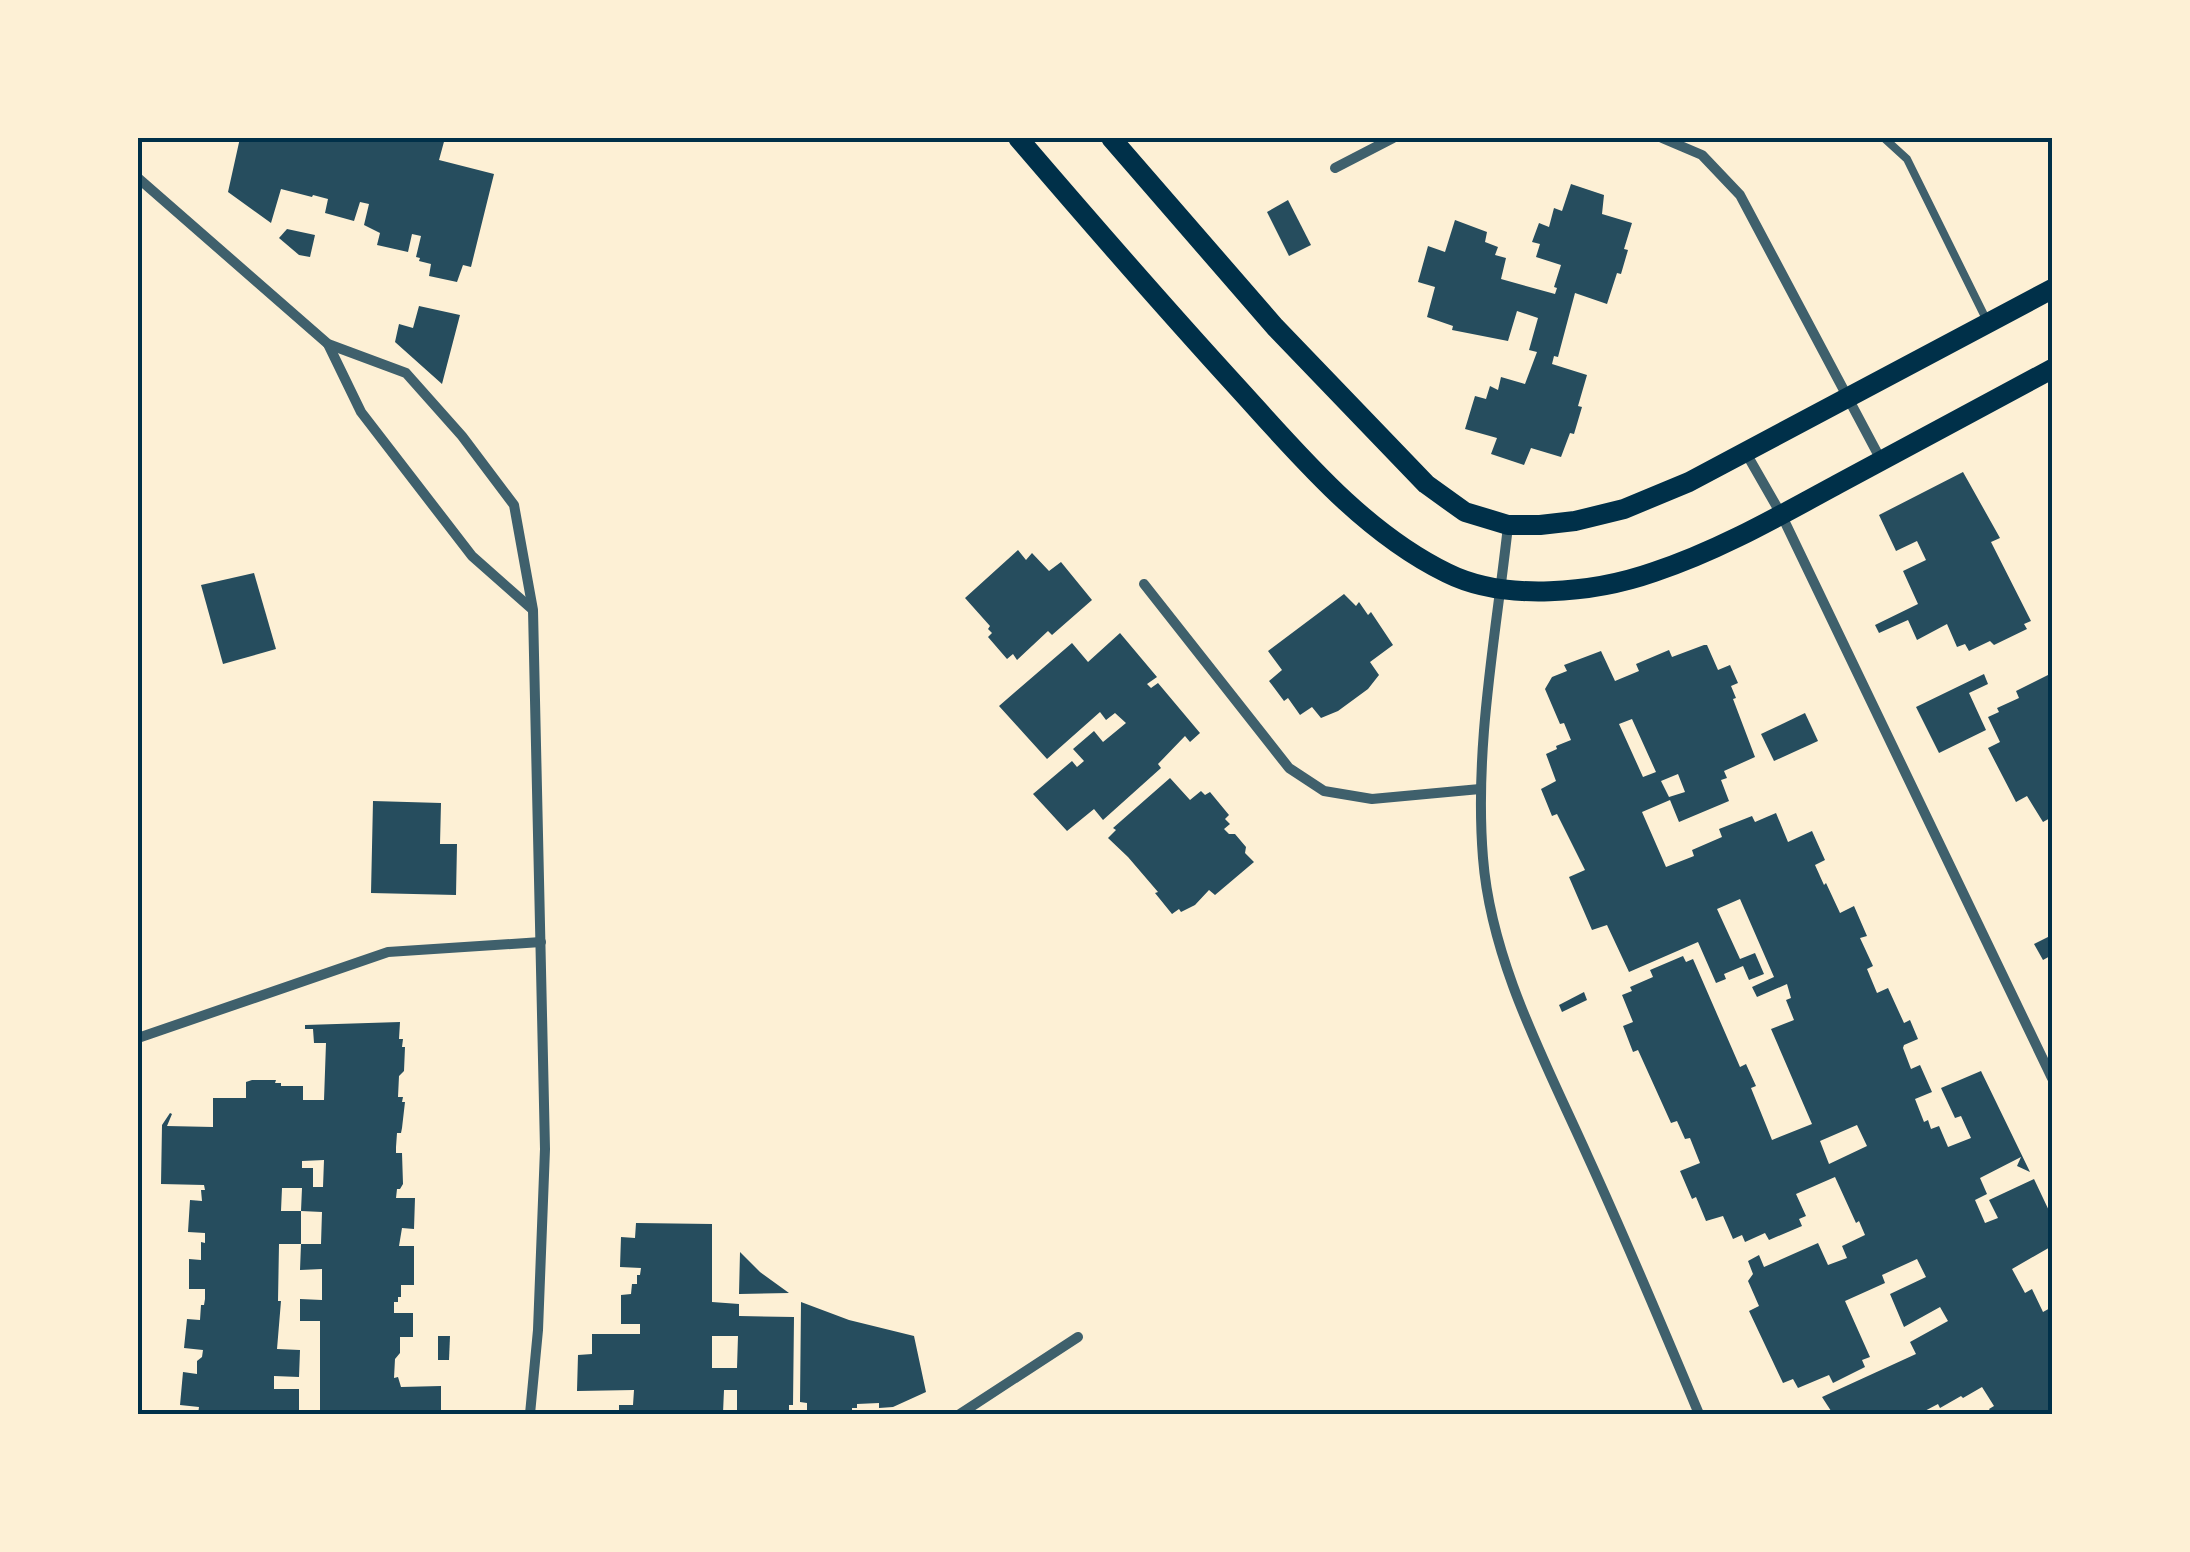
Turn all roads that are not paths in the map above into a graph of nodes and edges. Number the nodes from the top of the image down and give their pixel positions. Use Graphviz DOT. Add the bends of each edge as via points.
graph roads {
  1 [pos="1018,138"];
  2 [pos="1111,138"];
  3 [pos="1393,138"];
  4 [pos="1662,138"];
  5 [pos="1884,138"];
  6 [pos="1336,168"];
  7 [pos="138,178"];
  8 [pos="2052,288"];
  9 [pos="1988,322"];
  10 [pos="328,344"];
  11 [pos="2052,369"];
  12 [pos="1848,398"];
  13 [pos="1746,453"];
  14 [pos="1882,460"];
  15 [pos="1782,514"];
  16 [pos="1508,525"];
  17 [pos="1144,584"];
  18 [pos="1501,590"];
  19 [pos="533,610"];
  20 [pos="1480,788"];
  21 [pos="541,942"];
  22 [pos="138,1038"];
  23 [pos="2052,1078"];
  24 [pos="1078,1337"];
  25 [pos="530,1414"];
  26 [pos="960,1414"];
  27 [pos="1700,1414"];
  1 -- 18 [label="main road" via="1350,506 1448,574"];
  2 -- 16 [label="main road" via="1275,327 1426,484 1465,512"];
  3 -- 6 [label="street"];
  4 -- 12 [label="street" via="1702,155 1740,195"];
  5 -- 9 [label="lane" via="1907,160"];
  7 -- 10 [label="street"];
  8 -- 9 [label="main road"];
  9 -- 12 [label="main road"];
  10 -- 19 [label="street" via="360,412 472,556"];
  10 -- 19 [label="street" via="406,374 462,436 514,505"];
  11 -- 14 [label="main road"];
  12 -- 13 [label="main road"];
  12 -- 14 [label="street"];
  13 -- 15 [label="street"];
  13 -- 16 [label="main road" via="1624,509 1575,521"];
  14 -- 15 [label="main road"];
  15 -- 18 [label="main road" via="1651,574 1559,592"];
  15 -- 23 [label="street"];
  16 -- 18 [label="street"];
  17 -- 20 [label="street" via="1288,768 1324,792 1372,799"];
  18 -- 20 [label="street"];
  19 -- 21 [label="street"];
  20 -- 27 [label="street" via="1494,925 1527,1020"];
  21 -- 22 [label="street" via="388,952"];
  21 -- 25 [label="street" via="545,1149"];
  24 -- 26 [label="street"];
}
